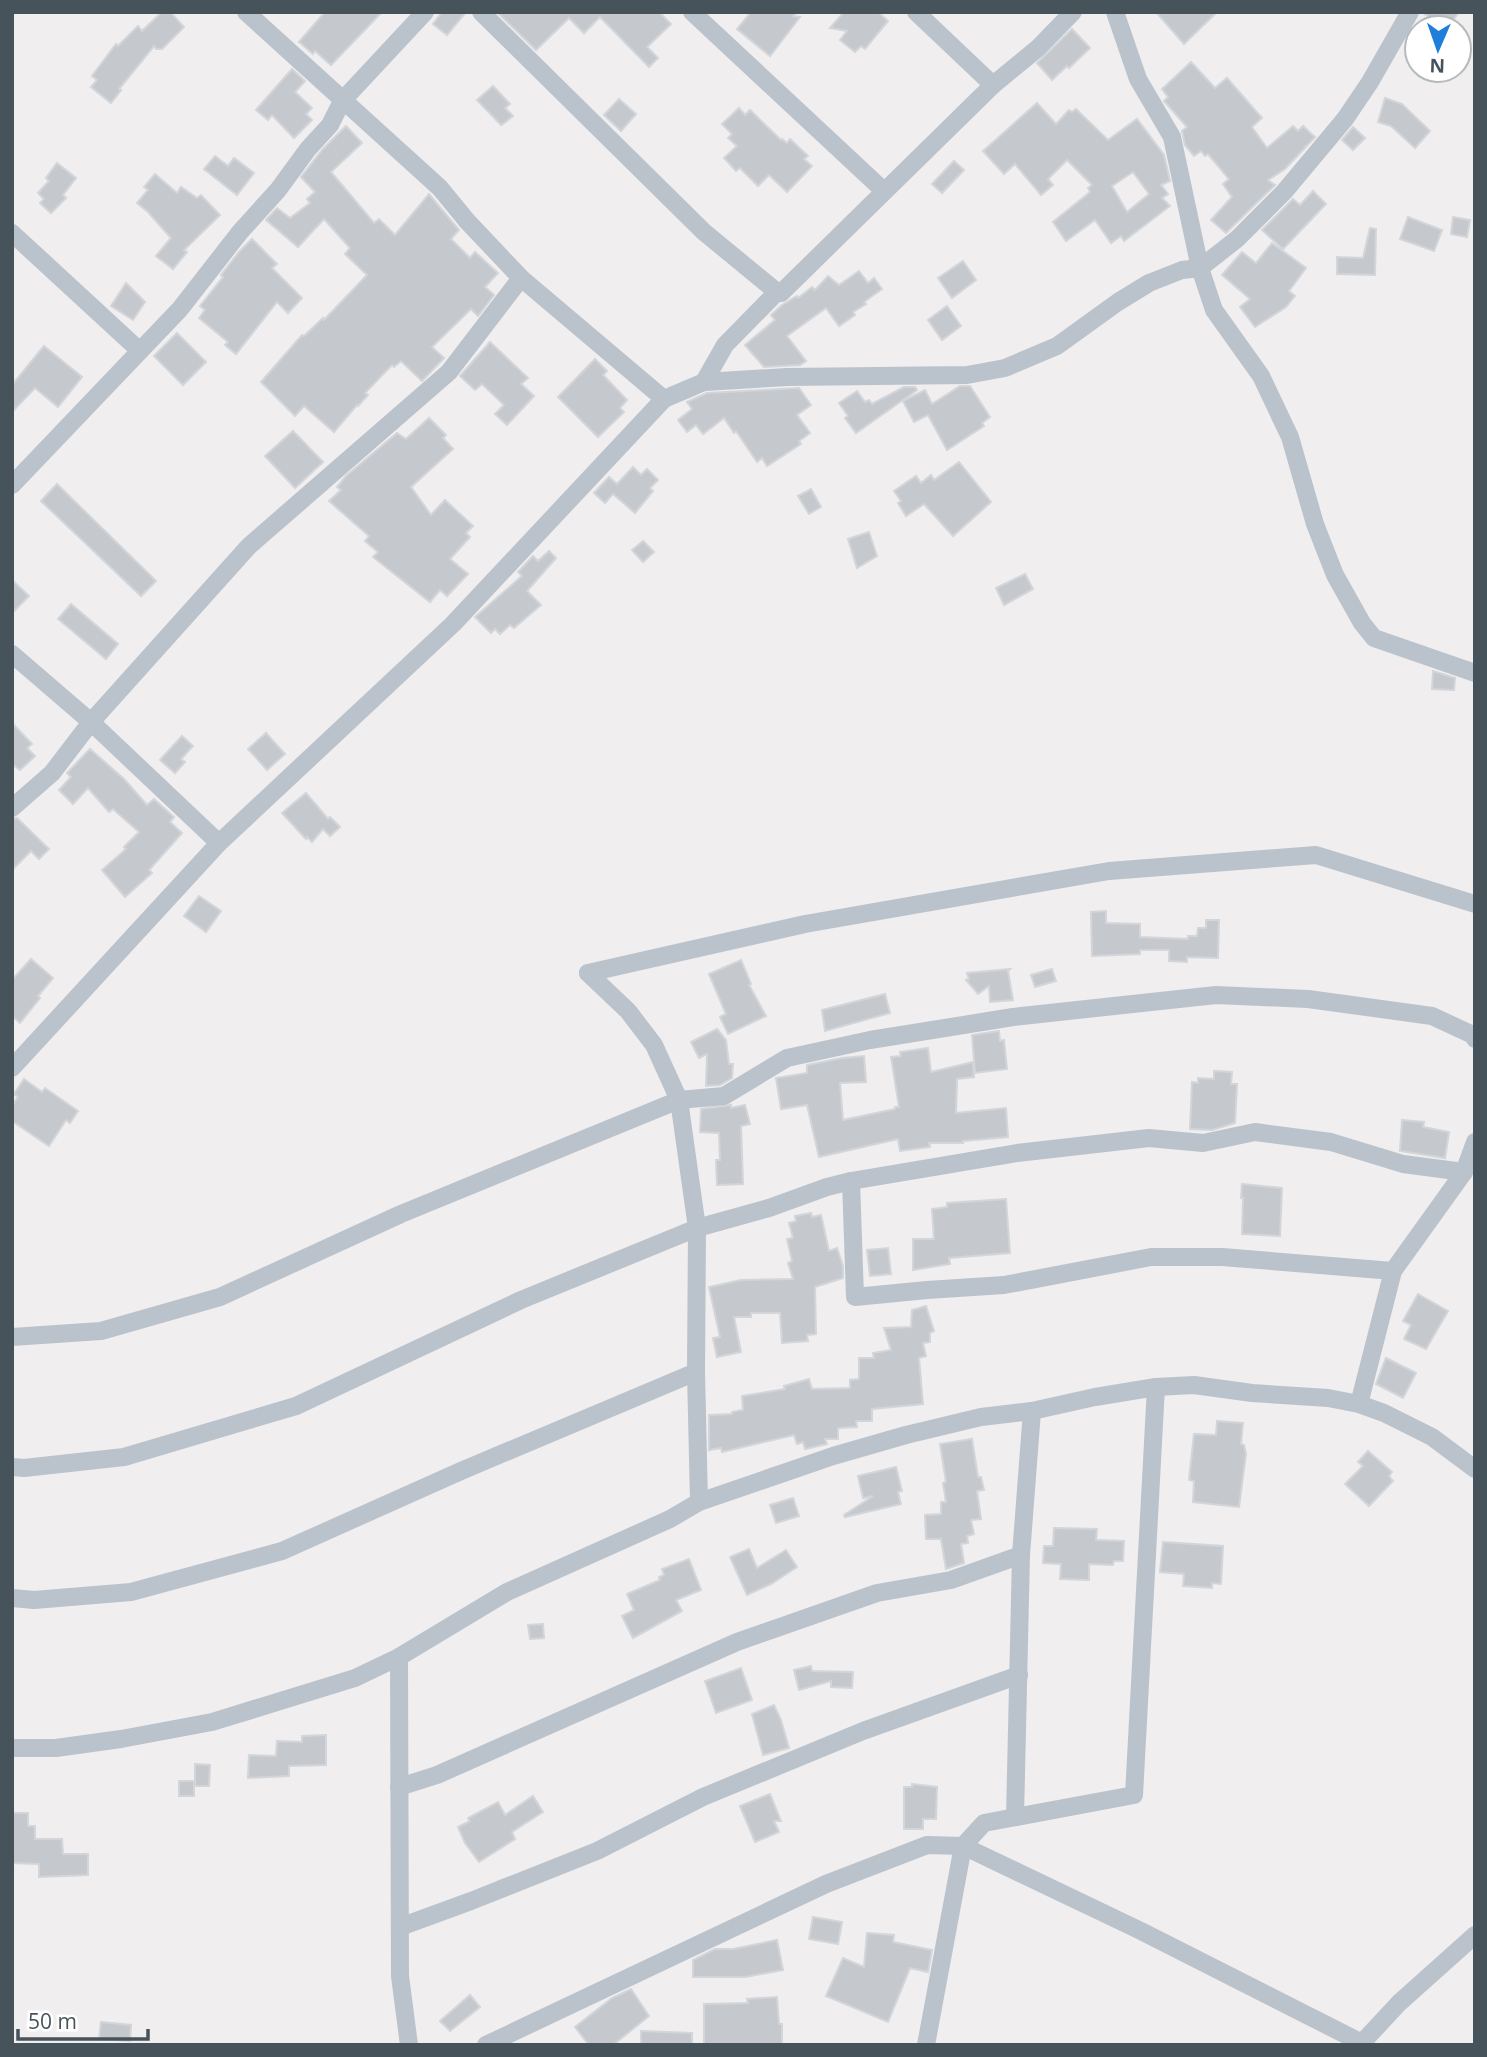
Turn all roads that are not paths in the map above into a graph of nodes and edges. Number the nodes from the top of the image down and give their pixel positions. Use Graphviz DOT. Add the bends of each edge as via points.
graph roads {
  1 [pos="246,12"];
  2 [pos="425,12"];
  3 [pos="481,12"];
  4 [pos="692,12"];
  5 [pos="916,12"];
  6 [pos="1073,12"];
  7 [pos="1115,12"];
  8 [pos="1410,12"];
  9 [pos="993,85"];
  10 [pos="342,101"];
  11 [pos="884,191"];
  12 [pos="12,233"];
  13 [pos="1200,268"];
  14 [pos="521,278"];
  15 [pos="777,292"];
  16 [pos="140,351"];
  17 [pos="704,382"];
  18 [pos="664,399"];
  19 [pos="12,485"];
  20 [pos="12,654"];
  21 [pos="1475,673"];
  22 [pos="91,722"];
  23 [pos="12,807"];
  24 [pos="219,843"];
  25 [pos="1475,904"];
  26 [pos="1475,1039"];
  27 [pos="12,1068"];
  28 [pos="679,1100"];
  29 [pos="1475,1142"];
  30 [pos="1464,1172"];
  31 [pos="851,1181"];
  32 [pos="698,1228"];
  33 [pos="1393,1271"];
  34 [pos="12,1337"];
  35 [pos="696,1372"];
  36 [pos="1156,1387"];
  37 [pos="1359,1404"];
  38 [pos="1032,1411"];
  39 [pos="12,1467"];
  40 [pos="1475,1469"];
  41 [pos="699,1502"];
  42 [pos="1021,1555"];
  43 [pos="12,1598"];
  44 [pos="399,1657"];
  45 [pos="1018,1675"];
  46 [pos="12,1748"];
  47 [pos="399,1787"];
  48 [pos="1015,1817"];
  49 [pos="963,1846"];
  50 [pos="400,1927"];
  51 [pos="1475,1935"];
  52 [pos="1361,2044"];
  53 [pos="409,2045"];
  54 [pos="485,2045"];
  55 [pos="926,2045"];
  1 -- 10 [label="street"];
  2 -- 10 [label="street"];
  3 -- 15 [label="street" via="704,232"];
  4 -- 11 [label="street"];
  5 -- 9 [label="street"];
  6 -- 9 [label="street"];
  7 -- 13 [label="street" via="1138,79 1172,137"];
  8 -- 13 [label="street" via="1345,119 1284,192"];
  9 -- 11 [label="street"];
  10 -- 14 [label="street" via="440,188"];
  10 -- 16 [label="street" via="330,125 278,190"];
  11 -- 15 [label="street"];
  12 -- 16 [label="street"];
  13 -- 17 [label="street" via="1149,283 1057,346 1005,368 967,375"];
  13 -- 21 [label="street" via="1213,310 1261,376 1290,437 1320,537 1362,623 1385,643"];
  14 -- 18 [label="street"];
  14 -- 22 [label="street" via="449,372 248,546"];
  15 -- 17 [label="street" via="724,345"];
  16 -- 19 [label="street"];
  17 -- 18 [label="street"];
  18 -- 24 [label="street" via="453,624"];
  20 -- 22 [label="street"];
  22 -- 23 [label="street" via="52,772"];
  22 -- 24 [label="street"];
  24 -- 27 [label="street"];
  25 -- 28 [label="street" via="1316,855 1109,870 805,924 588,973 628,1011 654,1045"];
  26 -- 28 [label="street" via="1432,1016 1308,999 1216,995 1013,1017 870,1040 787,1058 724,1096"];
  28 -- 32 [label="street"];
  28 -- 34 [label="street" via="401,1214 220,1297 100,1331"];
  29 -- 30 [label="street"];
  30 -- 31 [label="street" via="1403,1164 1331,1142 1255,1132 1203,1143 1149,1138 1017,1153"];
  30 -- 33 [label="street"];
  31 -- 32 [label="street"];
  31 -- 33 [label="street" via="855,1297 1004,1285 1151,1256"];
  32 -- 35 [label="street"];
  32 -- 39 [label="street" via="521,1300 296,1406 124,1457"];
  33 -- 37 [label="street"];
  35 -- 41 [label="street"];
  35 -- 43 [label="street" via="282,1551 131,1592"];
  36 -- 37 [label="street" via="1194,1385"];
  36 -- 38 [label="street"];
  36 -- 48 [label="street" via="1133,1795"];
  37 -- 40 [label="street" via="1432,1437"];
  38 -- 41 [label="street" via="894,1438"];
  38 -- 42 [label="street"];
  41 -- 44 [label="street" via="507,1592"];
  42 -- 45 [label="street"];
  42 -- 47 [label="street" via="951,1580 877,1593 737,1642"];
  44 -- 46 [label="street" via="355,1678 212,1722 56,1748"];
  44 -- 47 [label="street"];
  45 -- 48 [label="street"];
  45 -- 50 [label="street" via="863,1731 703,1797 597,1852"];
  47 -- 50 [label="street"];
  48 -- 49 [label="street" via="984,1823"];
  49 -- 52 [label="street"];
  49 -- 54 [label="street" via="927,1845 826,1884"];
  49 -- 55 [label="street"];
  50 -- 53 [label="street" via="400,1976"];
  51 -- 52 [label="street"];
}
